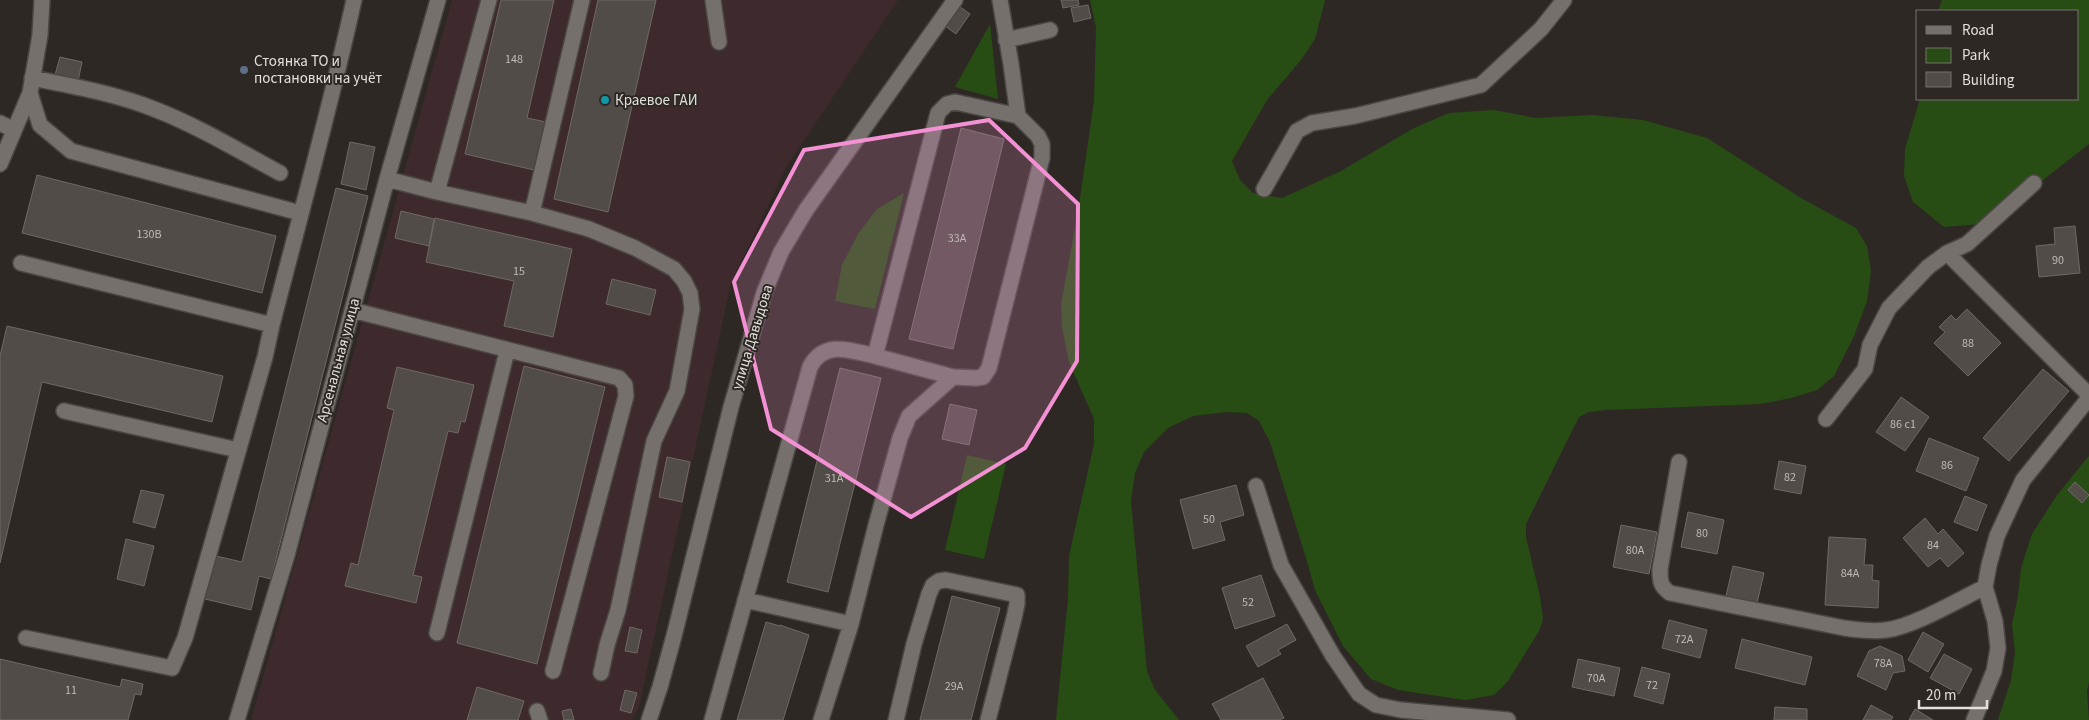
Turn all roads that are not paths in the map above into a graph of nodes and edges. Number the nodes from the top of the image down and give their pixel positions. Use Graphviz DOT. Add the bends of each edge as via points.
graph roads {
  1 [pos="42,0"];
  2 [pos="354,0"];
  3 [pos="438,0"];
  4 [pos="488,0"];
  5 [pos="582,0"];
  6 [pos="713,0"];
  7 [pos="955,0"];
  8 [pos="1000,0"];
  9 [pos="1564,0"];
  10 [pos="1050,30"];
  11 [pos="1006,40"];
  12 [pos="719,42"];
  13 [pos="31,86"];
  14 [pos="1018,116"];
  15 [pos="0,123"];
  16 [pos="14,130"];
  17 [pos="0,164"];
  18 [pos="280,173"];
  19 [pos="387,179"];
  20 [pos="2034,183"];
  21 [pos="1264,189"];
  22 [pos="437,192"];
  23 [pos="300,213"];
  24 [pos="532,213"];
  25 [pos="1947,253"];
  26 [pos="21,263"];
  27 [pos="352,310"];
  28 [pos="272,325"];
  29 [pos="507,351"];
  30 [pos="875,356"];
  31 [pos="953,377"];
  32 [pos="2089,396"];
  33 [pos="64,411"];
  34 [pos="1826,419"];
  35 [pos="238,450"];
  36 [pos="1680,462"];
  37 [pos="1256,486"];
  38 [pos="1985,587"];
  39 [pos="745,600"];
  40 [pos="852,624"];
  41 [pos="437,634"];
  42 [pos="26,638"];
  43 [pos="553,671"];
  44 [pos="601,674"];
  45 [pos="237,720"];
  46 [pos="649,720"];
  47 [pos="712,720"];
  48 [pos="822,720"];
  49 [pos="896,720"];
  50 [pos="988,720"];
  51 [pos="1508,720"];
  52 [pos="1974,720"];
  1 -- 13 [label="street"];
  2 -- 23 [label="street" via="317,159"];
  3 -- 19 [label="street, Арсенальная улица"];
  4 -- 22 [label="street"];
  5 -- 24 [label="street"];
  6 -- 12 [label="street"];
  7 -- 46 [label="street, улица Давыдова" via="806,210 781,252 764,293 731,407 674,636"];
  8 -- 11 [label="street"];
  9 -- 21 [label="street" via="1541,28 1481,84 1356,116 1312,122 1297,131"];
  10 -- 11 [label="street"];
  11 -- 14 [label="street"];
  13 -- 16 [label="street"];
  13 -- 18 [label="street" via="120,98 153,109"];
  13 -- 23 [label="street" via="40,125 71,151"];
  14 -- 30 [label="street" via="955,102 947,104 938,113"];
  14 -- 31 [label="street" via="1038,136 1042,144 1042,158 989,368 984,377"];
  15 -- 16 [label="street"];
  16 -- 17 [label="street"];
  19 -- 22 [label="street"];
  19 -- 27 [label="street, Арсенальная улица"];
  20 -- 25 [label="street" via="1967,244"];
  22 -- 24 [label="street"];
  23 -- 28 [label="street"];
  24 -- 44 [label="street" via="635,248 674,269 690,293 692,308 677,390 654,441"];
  25 -- 32 [label="street"];
  25 -- 34 [label="street" via="1928,267 1890,308 1870,345 1865,369"];
  26 -- 28 [label="street"];
  27 -- 29 [label="street"];
  27 -- 45 [label="street, Арсенальная улица" via="287,555"];
  28 -- 35 [label="street"];
  29 -- 41 [label="street"];
  29 -- 43 [label="street" via="619,378 625,385 626,396"];
  30 -- 31 [label="street"];
  30 -- 39 [label="street" via="846,349 824,351 815,357"];
  31 -- 40 [label="street" via="909,416 900,438"];
  32 -- 38 [label="street" via="2023,480 1997,536"];
  33 -- 35 [label="street"];
  35 -- 42 [label="street" via="185,638 172,668"];
  36 -- 38 [label="street" via="1660,569 1660,581 1670,593 1844,628 1888,630"];
  37 -- 51 [label="street" via="1281,565 1333,656 1359,694 1376,705 1401,710"];
  38 -- 52 [label="street" via="1995,621 1998,648 1994,671"];
  39 -- 40 [label="street"];
  39 -- 47 [label="street"];
  40 -- 48 [label="street"];
  49 -- 50 [label="street" via="929,594 933,585 946,580 1017,595 1018,604"];
}
